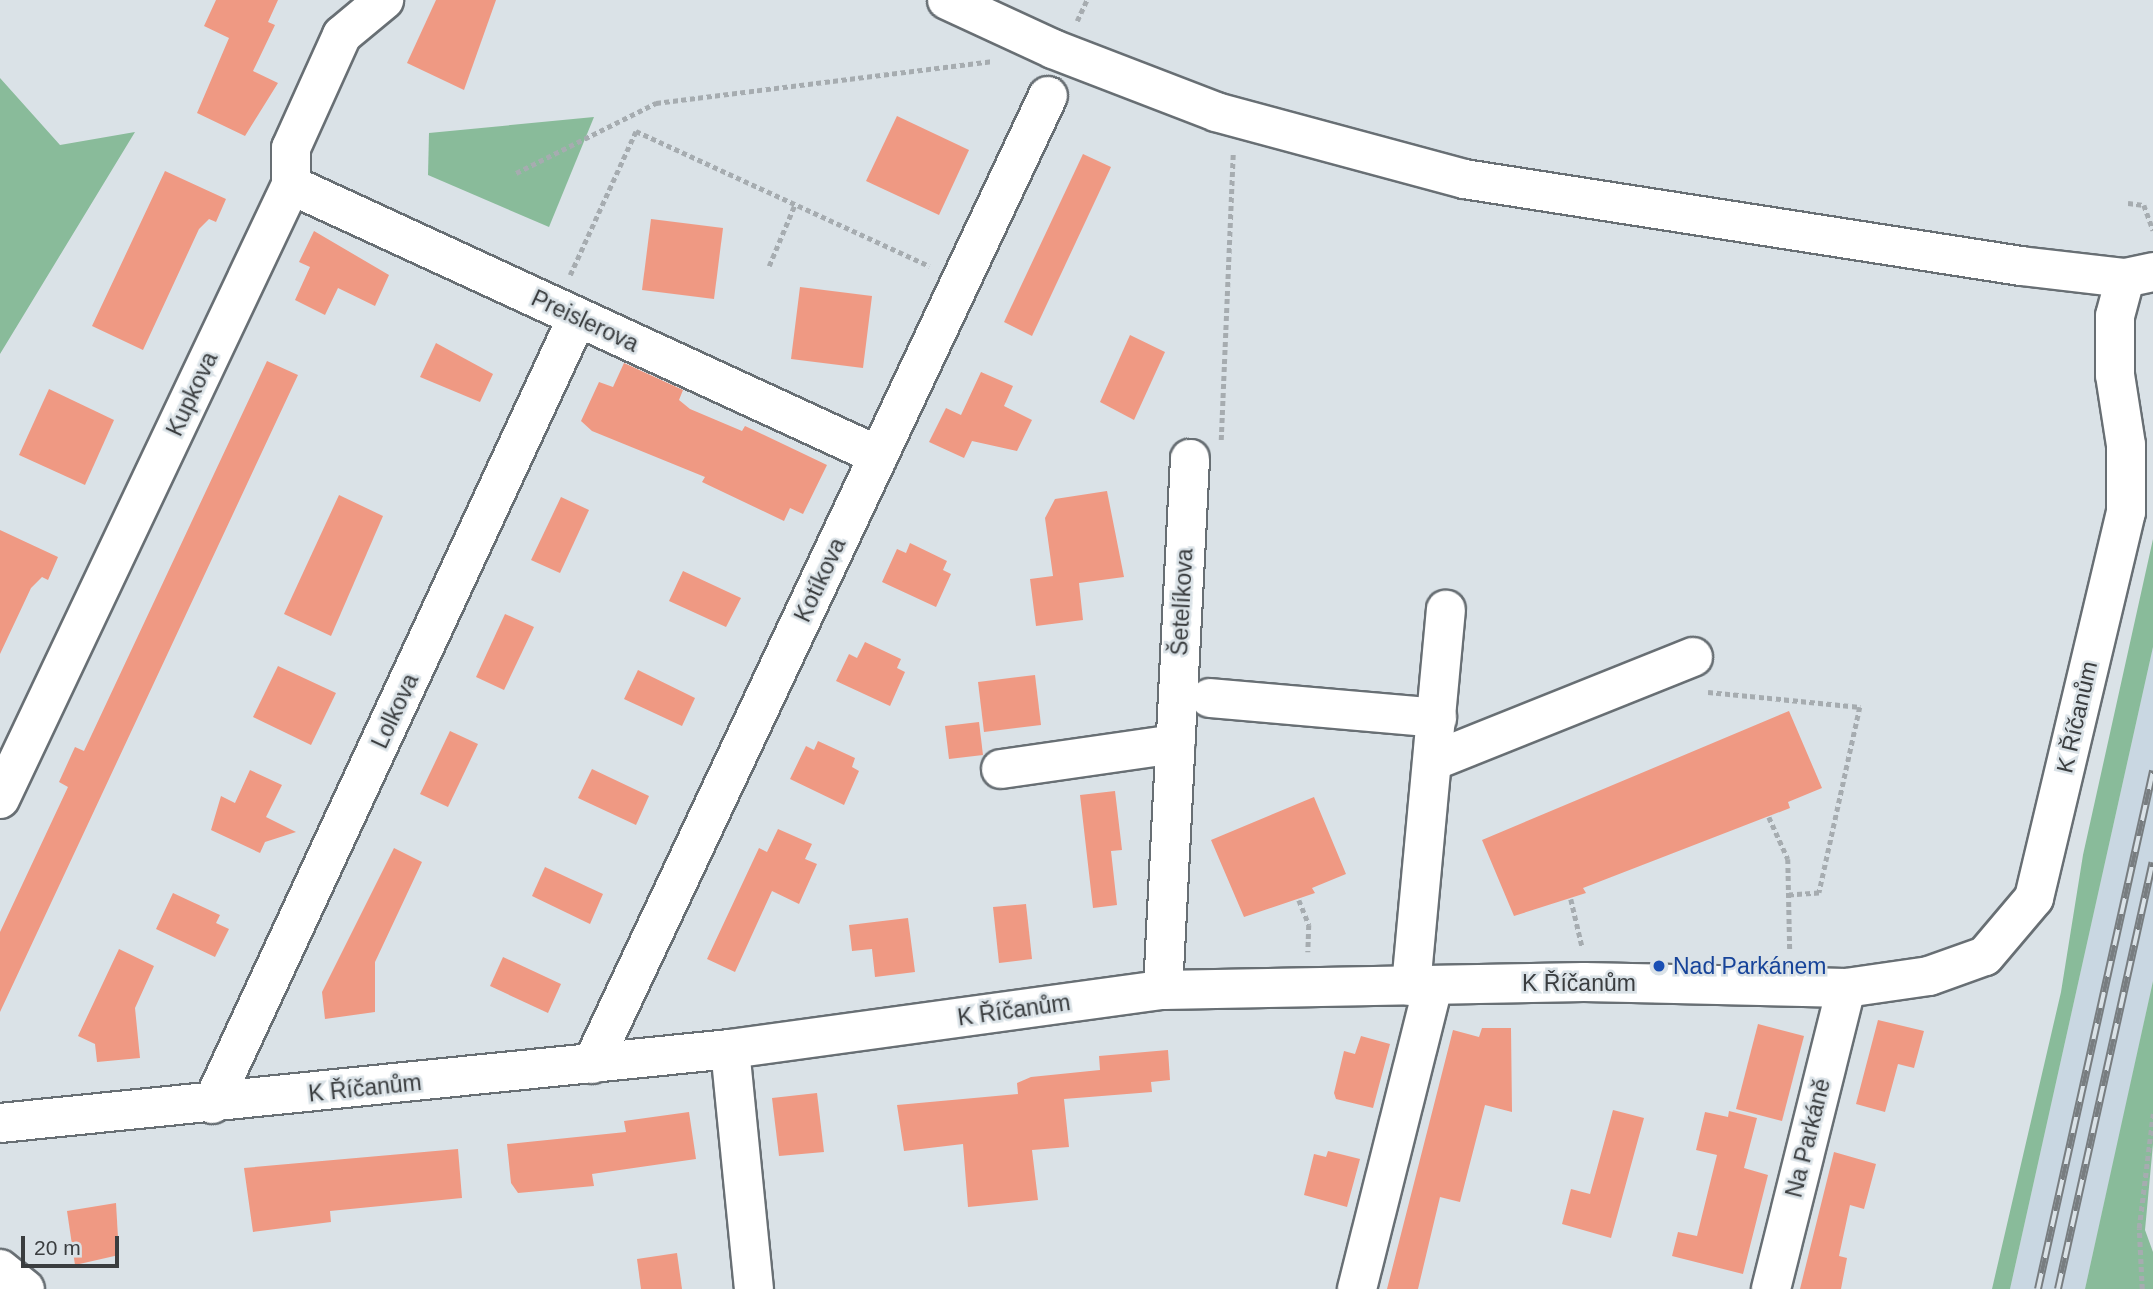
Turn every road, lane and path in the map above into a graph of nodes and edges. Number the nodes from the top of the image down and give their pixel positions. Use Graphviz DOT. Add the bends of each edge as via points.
graph roads {
  1 [pos="383,0"];
  2 [pos="947,0"];
  3 [pos="996,60"];
  4 [pos="1048,96"];
  5 [pos="1234,117"];
  6 [pos="516,173"];
  7 [pos="290,185"];
  8 [pos="2128,203"];
  9 [pos="794,204"];
  10 [pos="2153,230"];
  11 [pos="769,266"];
  12 [pos="2139,275"];
  13 [pos="961,281"];
  14 [pos="566,313"];
  15 [pos="879,456"];
  16 [pos="1190,459"];
  17 [pos="1447,610"];
  18 [pos="1693,657"];
  19 [pos="1708,692"];
  20 [pos="1210,698"];
  21 [pos="1437,718"];
  22 [pos="1175,744"];
  23 [pos="1433,761"];
  24 [pos="1001,769"];
  25 [pos="0,799"];
  26 [pos="1769,817"];
  27 [pos="1789,895"];
  28 [pos="1299,900"];
  29 [pos="1571,900"];
  30 [pos="1584,982"];
  31 [pos="1305,984"];
  32 [pos="1422,986"];
  33 [pos="1790,986"];
  34 [pos="1846,988"];
  35 [pos="1163,990"];
  36 [pos="730,1049"];
  37 [pos="592,1064"];
  38 [pos="212,1104"];
  39 [pos="2153,1114"];
  40 [pos="0,1123"];
  41 [pos="0,1269"];
  42 [pos="25,1289"];
  43 [pos="754,1289"];
  44 [pos="1357,1289"];
  45 [pos="1771,1289"];
  46 [pos="2142,1289"];
  1 -- 7 [label="street, Kupkova" via="342,35 291,148"];
  2 -- 5 [label="street" via="1076,35"];
  3 -- 6 [label="path" via="656,103"];
  4 -- 13 [label="street, Kotíkova"];
  5 -- 12 [label="street" via="1381,160 1548,195"];
  5 -- 16 [label="path" via="1221,449"];
  7 -- 14 [label="street, Preislerova"];
  7 -- 25 [label="street, Kupkova"];
  8 -- 10 [label="path" via="2144,205"];
  9 -- 11 [label="path"];
  9 -- 13 [label="path"];
  9 -- 14 [label="path" via="636,131"];
  12 -- 34 [label="street, K Říčanům" via="2115,316 2115,375 2126,444 2126,512 2034,898 1984,956 1929,976"];
  13 -- 15 [label="street, Kotíkova"];
  14 -- 15 [label="street, Preislerova"];
  14 -- 38 [label="street, Lolkova"];
  15 -- 37 [label="street, Kotíkova"];
  16 -- 22 [label="street, Šetelíkova"];
  17 -- 21 [label="street"];
  18 -- 23 [label="street"];
  19 -- 27 [label="path" via="1860,707 1819,893"];
  20 -- 21 [label="street"];
  21 -- 23 [label="street"];
  22 -- 24 [label="street"];
  22 -- 35 [label="street, Šetelíkova"];
  23 -- 32 [label="street"];
  26 -- 27 [label="path" via="1788,859"];
  27 -- 33 [label="path"];
  28 -- 31 [label="path" via="1310,925"];
  29 -- 30 [label="path" via="1581,921"];
  30 -- 32 [label="street, K Říčanům"];
  30 -- 33 [label="street, K Říčanům"];
  31 -- 32 [label="street, K Říčanům"];
  31 -- 35 [label="street, K Říčanům"];
  32 -- 44 [label="street"];
  33 -- 34 [label="street, K Říčanům"];
  34 -- 45 [label="street, Na Parkáně"];
  35 -- 36 [label="street, K Říčanům"];
  36 -- 37 [label="street, K Říčanům"];
  36 -- 43 [label="street"];
  37 -- 38 [label="street, K Říčanům"];
  38 -- 40 [label="street, K Říčanům"];
  39 -- 46 [label="path" via="2139,1228"];
  41 -- 42 [label="street"];
}
